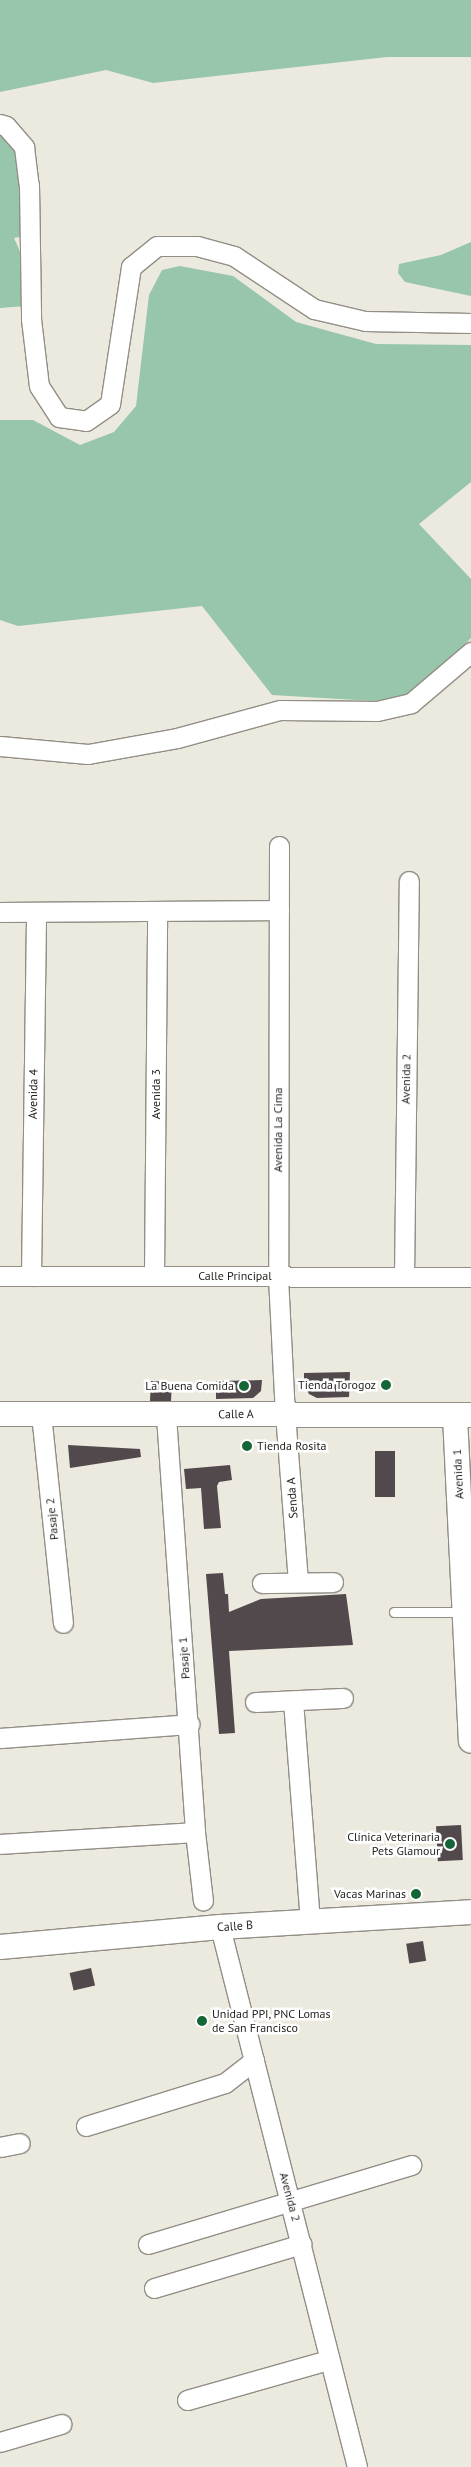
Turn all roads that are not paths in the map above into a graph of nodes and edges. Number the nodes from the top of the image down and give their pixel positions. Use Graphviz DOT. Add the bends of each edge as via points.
graph roads {
  1 [pos="0,124"];
  2 [pos="471,323"];
  3 [pos="471,652"];
  4 [pos="0,746"];
  5 [pos="279,846"];
  6 [pos="408,881"];
  7 [pos="279,910"];
  8 [pos="157,911"];
  9 [pos="0,912"];
  10 [pos="36,912"];
  11 [pos="0,1276"];
  12 [pos="31,1276"];
  13 [pos="154,1276"];
  14 [pos="278,1276"];
  15 [pos="404,1277"];
  16 [pos="471,1277"];
  17 [pos="285,1413"];
  18 [pos="0,1414"];
  19 [pos="41,1414"];
  20 [pos="166,1416"];
  21 [pos="463,1416"];
  22 [pos="298,1582"];
  23 [pos="333,1582"];
  24 [pos="262,1583"];
  25 [pos="394,1612"];
  26 [pos="465,1612"];
  27 [pos="63,1623"];
  28 [pos="343,1698"];
  29 [pos="293,1701"];
  30 [pos="255,1702"];
  31 [pos="189,1724"];
  32 [pos="0,1738"];
  33 [pos="471,1741"];
  34 [pos="195,1832"];
  35 [pos="0,1844"];
  36 [pos="202,1901"];
  37 [pos="471,1912"];
  38 [pos="310,1921"];
  39 [pos="220,1927"];
  40 [pos="0,1947"];
  41 [pos="254,2060"];
  42 [pos="86,2126"];
  43 [pos="20,2142"];
  44 [pos="0,2147"];
  45 [pos="411,2166"];
  46 [pos="291,2202"];
  47 [pos="148,2244"];
  48 [pos="302,2244"];
  49 [pos="154,2288"];
  50 [pos="328,2360"];
  51 [pos="187,2400"];
  52 [pos="61,2424"];
  53 [pos="0,2442"];
  54 [pos="357,2467"];
  1 -- 2 [label="street" via="6,126 24,147 29,186 31,318 39,386 59,417 86,421 110,404 131,267 157,246 197,246 234,256 314,309 364,321"];
  3 -- 4 [label="street" via="411,703 377,711 280,710 177,738 88,754"];
  5 -- 7 [label="street, Avenida La Cima"];
  6 -- 15 [label="street, Avenida 2"];
  7 -- 8 [label="street"];
  7 -- 14 [label="street, Avenida La Cima"];
  8 -- 10 [label="street"];
  8 -- 13 [label="street, Avenida 3"];
  9 -- 10 [label="street"];
  10 -- 12 [label="street, Avenida 4"];
  11 -- 12 [label="street, Calle Principal"];
  12 -- 13 [label="street, Calle Principal"];
  13 -- 14 [label="street, Calle Principal"];
  14 -- 15 [label="street, Calle Principal"];
  14 -- 17 [label="street, Avenida La Cima"];
  15 -- 16 [label="street, Calle Principal"];
  17 -- 20 [label="street, Calle A"];
  17 -- 21 [label="street, Calle A"];
  17 -- 22 [label="street, Senda A"];
  18 -- 19 [label="street, Calle A"];
  19 -- 20 [label="street, Calle A"];
  19 -- 27 [label="street, Pasaje 2"];
  20 -- 31 [label="street, Pasaje 1"];
  21 -- 26 [label="street, Avenida 1"];
  22 -- 23 [label="street"];
  22 -- 24 [label="street"];
  25 -- 26 [label="lane"];
  26 -- 33 [label="street, Avenida 1"];
  28 -- 29 [label="street"];
  29 -- 30 [label="street"];
  29 -- 38 [label="street"];
  31 -- 32 [label="street"];
  31 -- 34 [label="street, Pasaje 1"];
  34 -- 35 [label="street"];
  34 -- 36 [label="street, Pasaje 1"];
  37 -- 38 [label="street, Calle B"];
  38 -- 39 [label="street, Calle B"];
  39 -- 40 [label="street, Calle B"];
  39 -- 41 [label="street, Avenida 2"];
  41 -- 42 [label="street" via="225,2083"];
  41 -- 46 [label="street, Avenida 2"];
  43 -- 44 [label="street"];
  45 -- 46 [label="street"];
  46 -- 47 [label="street"];
  46 -- 48 [label="street, Avenida 2"];
  48 -- 49 [label="street"];
  48 -- 50 [label="street, Avenida 2"];
  50 -- 51 [label="street"];
  50 -- 54 [label="street, Avenida 2"];
  52 -- 53 [label="street"];
}
